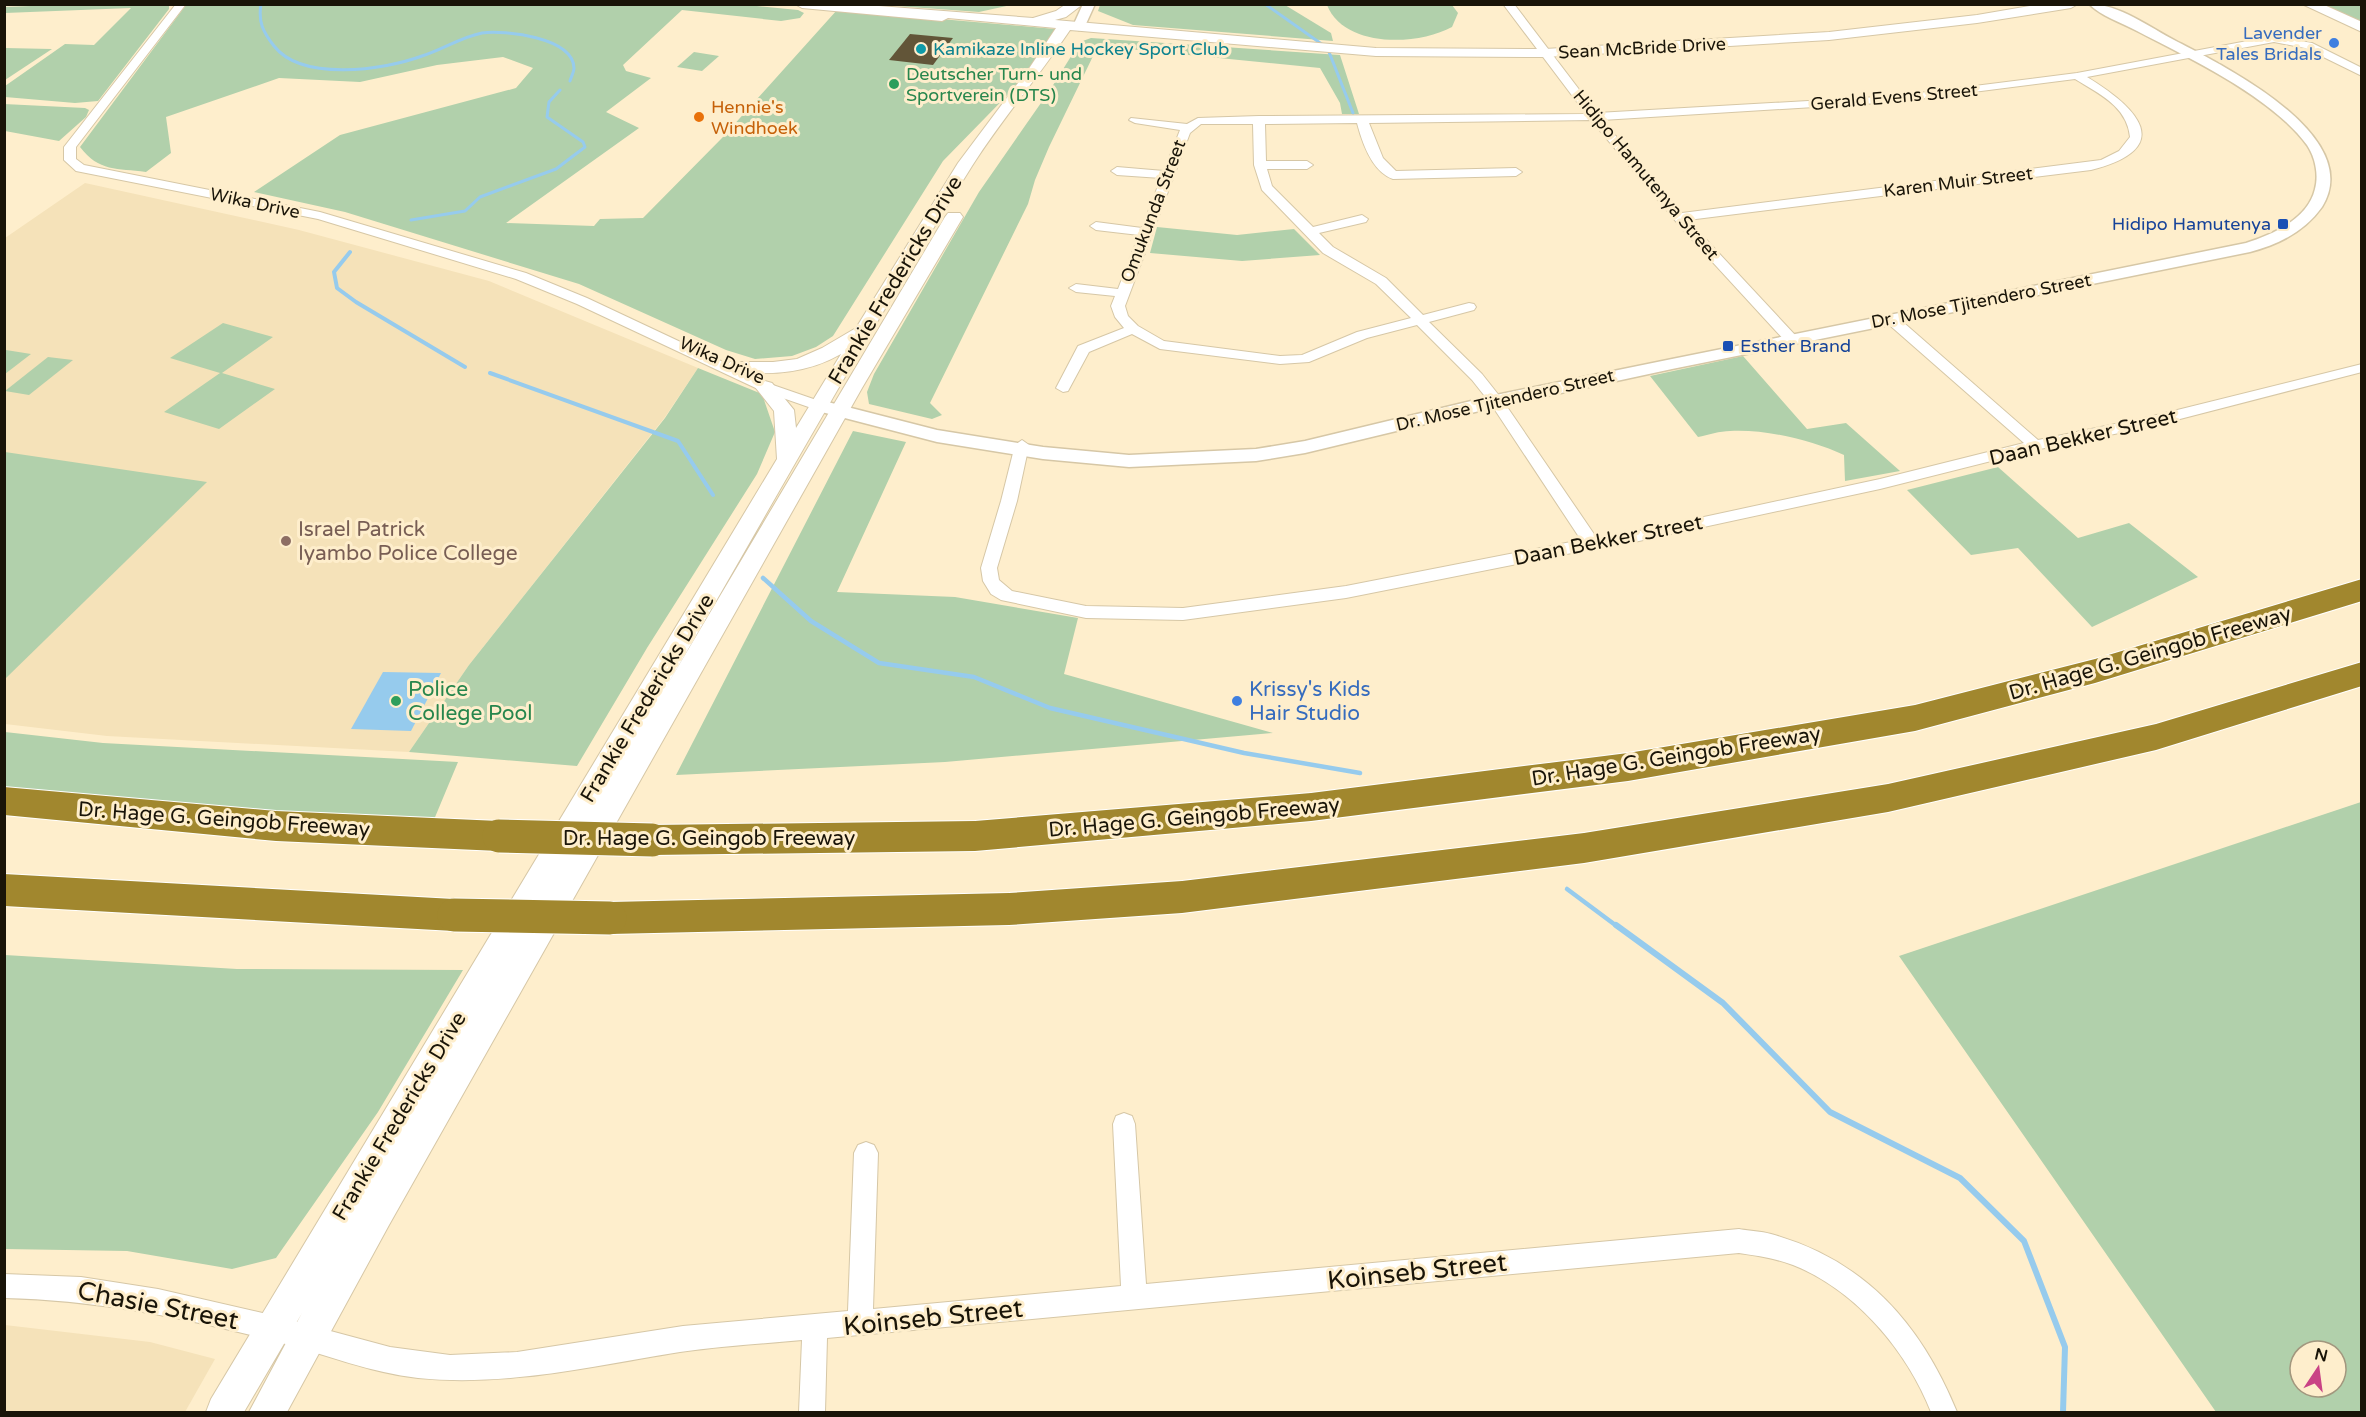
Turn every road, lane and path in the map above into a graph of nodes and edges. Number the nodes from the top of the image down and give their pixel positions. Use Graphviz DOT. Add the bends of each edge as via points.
graph roads {
  1 [pos="181,4"];
  2 [pos="802,4"];
  3 [pos="1509,4"];
  4 [pos="2071,4"];
  5 [pos="2095,4"];
  6 [pos="2309,4"];
  7 [pos="2319,4"];
  8 [pos="1083,5"];
  9 [pos="829,6"];
  10 [pos="924,15"];
  11 [pos="1018,21"];
  12 [pos="2361,26"];
  13 [pos="1072,27"];
  14 [pos="1115,29"];
  15 [pos="1211,39"];
  16 [pos="1545,53"];
  17 [pos="2191,56"];
  18 [pos="2361,73"];
  19 [pos="2077,76"];
  20 [pos="1594,117"];
  21 [pos="1362,118"];
  22 [pos="1259,119"];
  23 [pos="1135,120"];
  24 [pos="1187,127"];
  25 [pos="1260,165"];
  26 [pos="1307,165"];
  27 [pos="1117,171"];
  28 [pos="1516,172"];
  29 [pos="1166,175"];
  30 [pos="1680,217"];
  31 [pos="1362,219"];
  32 [pos="1096,226"];
  33 [pos="1145,232"];
  34 [pos="1309,232"];
  35 [pos="1076,288"];
  36 [pos="1121,293"];
  37 [pos="1469,307"];
  38 [pos="621,319"];
  39 [pos="1891,319"];
  40 [pos="1419,320"];
  41 [pos="1132,329"];
  42 [pos="864,331"];
  43 [pos="1791,339"];
  44 [pos="737,366"];
  45 [pos="2361,368"];
  46 [pos="765,387"];
  47 [pos="1063,388"];
  48 [pos="1496,401"];
  49 [pos="831,406"];
  50 [pos="2035,446"];
  51 [pos="1021,448"];
  52 [pos="788,460"];
  53 [pos="1592,543"];
  54 [pos="2361,567"];
  55 [pos="2361,590"];
  56 [pos="2219,635"];
  57 [pos="2361,674"];
  58 [pos="4,801"];
  59 [pos="4,890"];
  60 [pos="1124,1124"];
  61 [pos="866,1153"];
  62 [pos="4,1286"];
  63 [pos="1134,1297"];
  64 [pos="860,1323"];
  65 [pos="273,1328"];
  66 [pos="815,1329"];
  67 [pos="310,1337"];
  68 [pos="224,1413"];
  69 [pos="267,1413"];
  70 [pos="812,1413"];
  71 [pos="1944,1413"];
  1 -- 38 [label="street, Wika Drive" via="77,136 70,147 73,164 88,171 321,216 521,276"];
  2 -- 9 [label="main road, Sean McBride Drive"];
  3 -- 16 [label="street, Hidipo Hamutenya Street"];
  4 -- 16 [label="main road, Sean McBride Drive" via="1977,20 1829,36"];
  5 -- 17 [label="street, Dr. Mose Tjitendero Street"];
  6 -- 12 [label="main road"];
  7 -- 12 [label="main road"];
  8 -- 11 [label="main road" via="1052,17"];
  8 -- 13 [label="street"];
  8 -- 14 [label="main road" via="1095,18"];
  9 -- 10 [label="main road, Sean McBride Drive"];
  10 -- 11 [label="main road, Sean McBride Drive"];
  10 -- 13 [label="main road, Sean McBride Drive"];
  11 -- 13 [label="main road, Sean McBride Drive"];
  13 -- 14 [label="main road, Sean McBride Drive"];
  13 -- 15 [label="main road, Sean McBride Drive"];
  13 -- 42 [label="main road, Frankie Fredericks Drive" via="966,163"];
  13 -- 49 [label="main road, Frankie Fredericks Drive" via="1051,73 986,162"];
  14 -- 15 [label="main road, Sean McBride Drive"];
  15 -- 16 [label="main road, Sean McBride Drive" via="1376,52"];
  16 -- 20 [label="street, Hidipo Hamutenya Street"];
  17 -- 18 [label="street" via="2281,39 2307,44"];
  17 -- 19 [label="street, Gerald Evens Street"];
  17 -- 39 [label="street, Dr. Mose Tjitendero Street" via="2253,91 2295,123 2313,143 2324,170 2324,186 2319,200 2298,225 2250,247"];
  19 -- 20 [label="street, Gerald Evens Street" via="1895,99"];
  19 -- 30 [label="street, Karen Muir Street" via="2123,107 2134,123 2136,137 2126,153 2091,166"];
  20 -- 21 [label="street, Omukunda Street"];
  20 -- 30 [label="street, Hidipo Hamutenya Street"];
  21 -- 22 [label="street, Omukunda Street"];
  21 -- 28 [label="street" via="1365,134 1385,171 1393,175"];
  22 -- 24 [label="street, Omukunda Street" via="1203,120"];
  22 -- 25 [label="street"];
  23 -- 24 [label="street"];
  24 -- 29 [label="street, Omukunda Street"];
  25 -- 26 [label="street"];
  25 -- 34 [label="street" via="1266,187"];
  27 -- 29 [label="street"];
  29 -- 33 [label="street, Omukunda Street"];
  30 -- 43 [label="street, Hidipo Hamutenya Street"];
  31 -- 34 [label="street"];
  32 -- 33 [label="street"];
  33 -- 36 [label="street, Omukunda Street"];
  34 -- 40 [label="street" via="1328,250 1382,281"];
  35 -- 36 [label="street"];
  36 -- 41 [label="street, Omukunda Street" via="1119,312"];
  37 -- 40 [label="street"];
  38 -- 44 [label="street, Wika Drive"];
  38 -- 46 [label="street, Wika Drive"];
  39 -- 43 [label="street, Dr. Mose Tjitendero Street"];
  39 -- 50 [label="street"];
  40 -- 41 [label="street" via="1293,360 1174,347 1154,342"];
  40 -- 48 [label="street"];
  41 -- 47 [label="street" via="1083,349"];
  42 -- 44 [label="main road" via="810,362 777,368"];
  42 -- 49 [label="main road, Frankie Fredericks Drive"];
  43 -- 48 [label="street, Dr. Mose Tjitendero Street"];
  44 -- 49 [label="street, Wika Drive"];
  45 -- 50 [label="street, Daan Bekker Street" via="2149,422"];
  46 -- 49 [label="street, Wika Drive"];
  46 -- 52 [label="main road" via="784,410"];
  48 -- 51 [label="street, Dr. Mose Tjitendero Street" via="1256,455 1147,461"];
  48 -- 53 [label="street"];
  49 -- 51 [label="street, Dr. Mose Tjitendero Street" via="937,436"];
  49 -- 52 [label="main road, Frankie Fredericks Drive"];
  49 -- 67 [label="main road, Frankie Fredericks Drive"];
  50 -- 53 [label="street, Daan Bekker Street" via="1880,484"];
  51 -- 53 [label="street, Daan Bekker Street" via="1010,501 992,552 991,581 1007,596 1055,608 1147,615 1225,610 1346,592"];
  52 -- 65 [label="main road, Frankie Fredericks Drive"];
  54 -- 56 [label="highway"];
  55 -- 56 [label="highway, Dr. Hage G. Geingob Freeway"];
  56 -- 58 [label="highway, Dr. Hage G. Geingob Freeway, bridge" via="1915,718 1628,767 1311,807 997,835 652,840 499,836 276,826"];
  57 -- 59 [label="highway, bridge" via="2156,737 1900,795 1584,848 1182,897 1009,909 610,918 454,915"];
  60 -- 63 [label="street"];
  61 -- 64 [label="street"];
  62 -- 65 [label="street, Chasie Street" via="74,1288 121,1295"];
  63 -- 64 [label="street, Koinseb Street"];
  63 -- 71 [label="street, Koinseb Street" via="1739,1241 1771,1246 1808,1259 1840,1279 1888,1319 1924,1366"];
  64 -- 66 [label="street, Koinseb Street"];
  65 -- 67 [label="street, Chasie Street"];
  65 -- 68 [label="main road, Frankie Fredericks Drive"];
  66 -- 67 [label="street, Koinseb Street" via="683,1340 468,1369 416,1365"];
  66 -- 70 [label="street, Koinseb Street"];
  67 -- 69 [label="main road, Frankie Fredericks Drive"];
}
